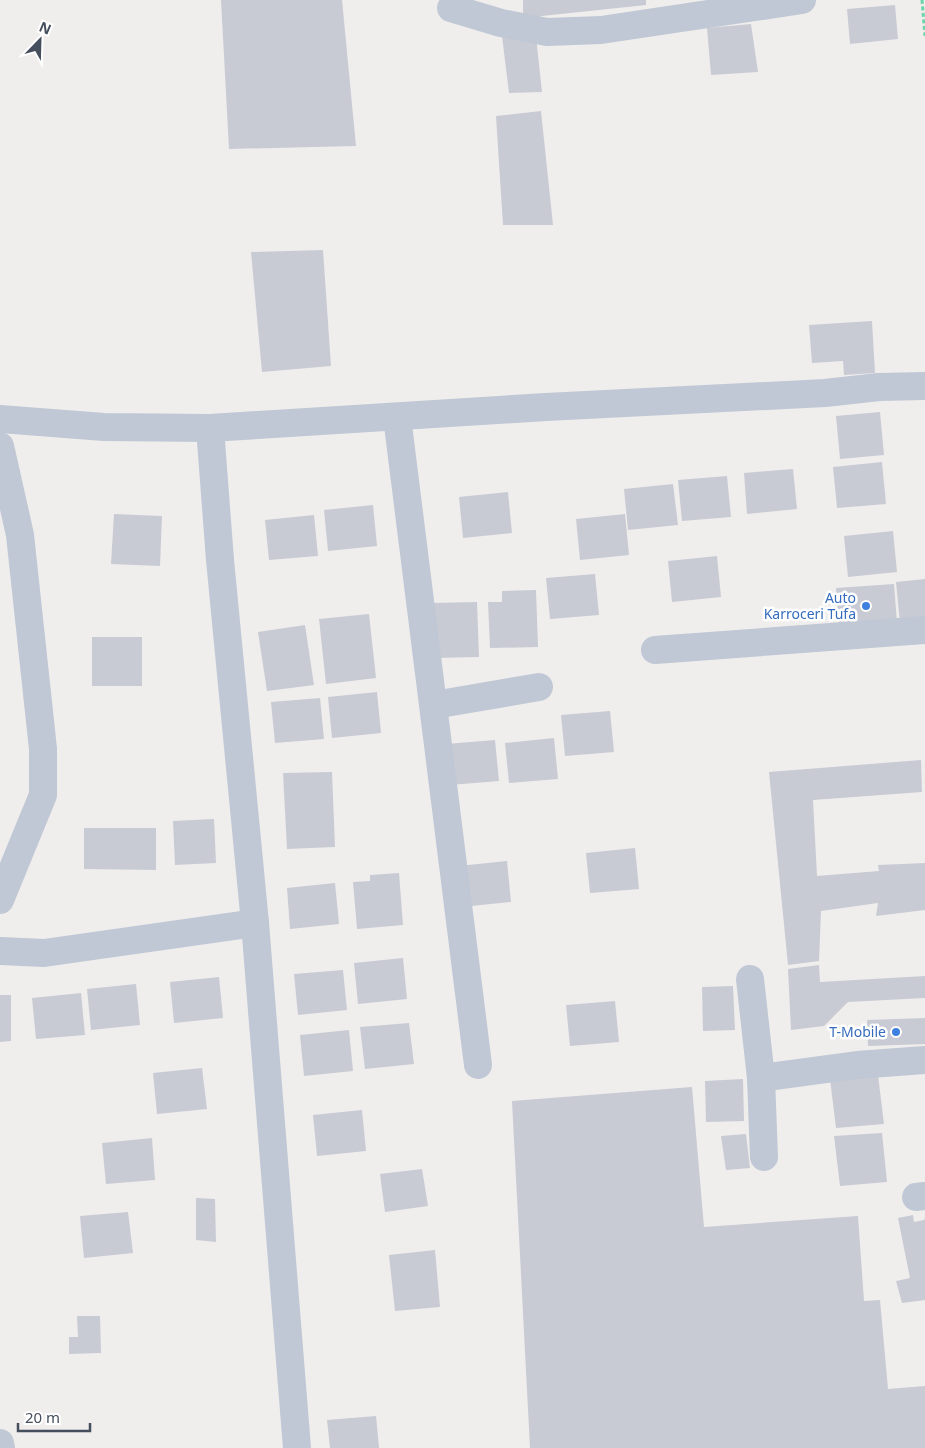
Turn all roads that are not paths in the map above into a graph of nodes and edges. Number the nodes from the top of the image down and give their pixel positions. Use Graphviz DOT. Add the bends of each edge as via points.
graph roads {
  1 [pos="802,0"];
  2 [pos="451,8"];
  3 [pos="925,386"];
  4 [pos="397,416"];
  5 [pos="0,419"];
  6 [pos="210,428"];
  7 [pos="0,446"];
  8 [pos="925,630"];
  9 [pos="655,650"];
  10 [pos="539,687"];
  11 [pos="434,705"];
  12 [pos="0,900"];
  13 [pos="255,923"];
  14 [pos="0,951"];
  15 [pos="750,979"];
  16 [pos="925,1060"];
  17 [pos="478,1066"];
  18 [pos="761,1078"];
  19 [pos="764,1157"];
  20 [pos="0,1442"];
  21 [pos="0,1448"];
  22 [pos="297,1448"];
  1 -- 2 [label="street" via="601,30 547,32"];
  3 -- 4 [label="street"];
  4 -- 6 [label="street"];
  4 -- 11 [label="street"];
  5 -- 6 [label="street" via="104,427"];
  6 -- 13 [label="street"];
  7 -- 12 [label="street" via="20,534 43,749 43,795"];
  8 -- 9 [label="street"];
  10 -- 11 [label="street"];
  11 -- 17 [label="street"];
  13 -- 14 [label="street" via="44,953"];
  13 -- 22 [label="street"];
  15 -- 18 [label="street"];
  16 -- 18 [label="street" via="856,1065"];
  18 -- 19 [label="street"];
  20 -- 21 [label="street"];
}
